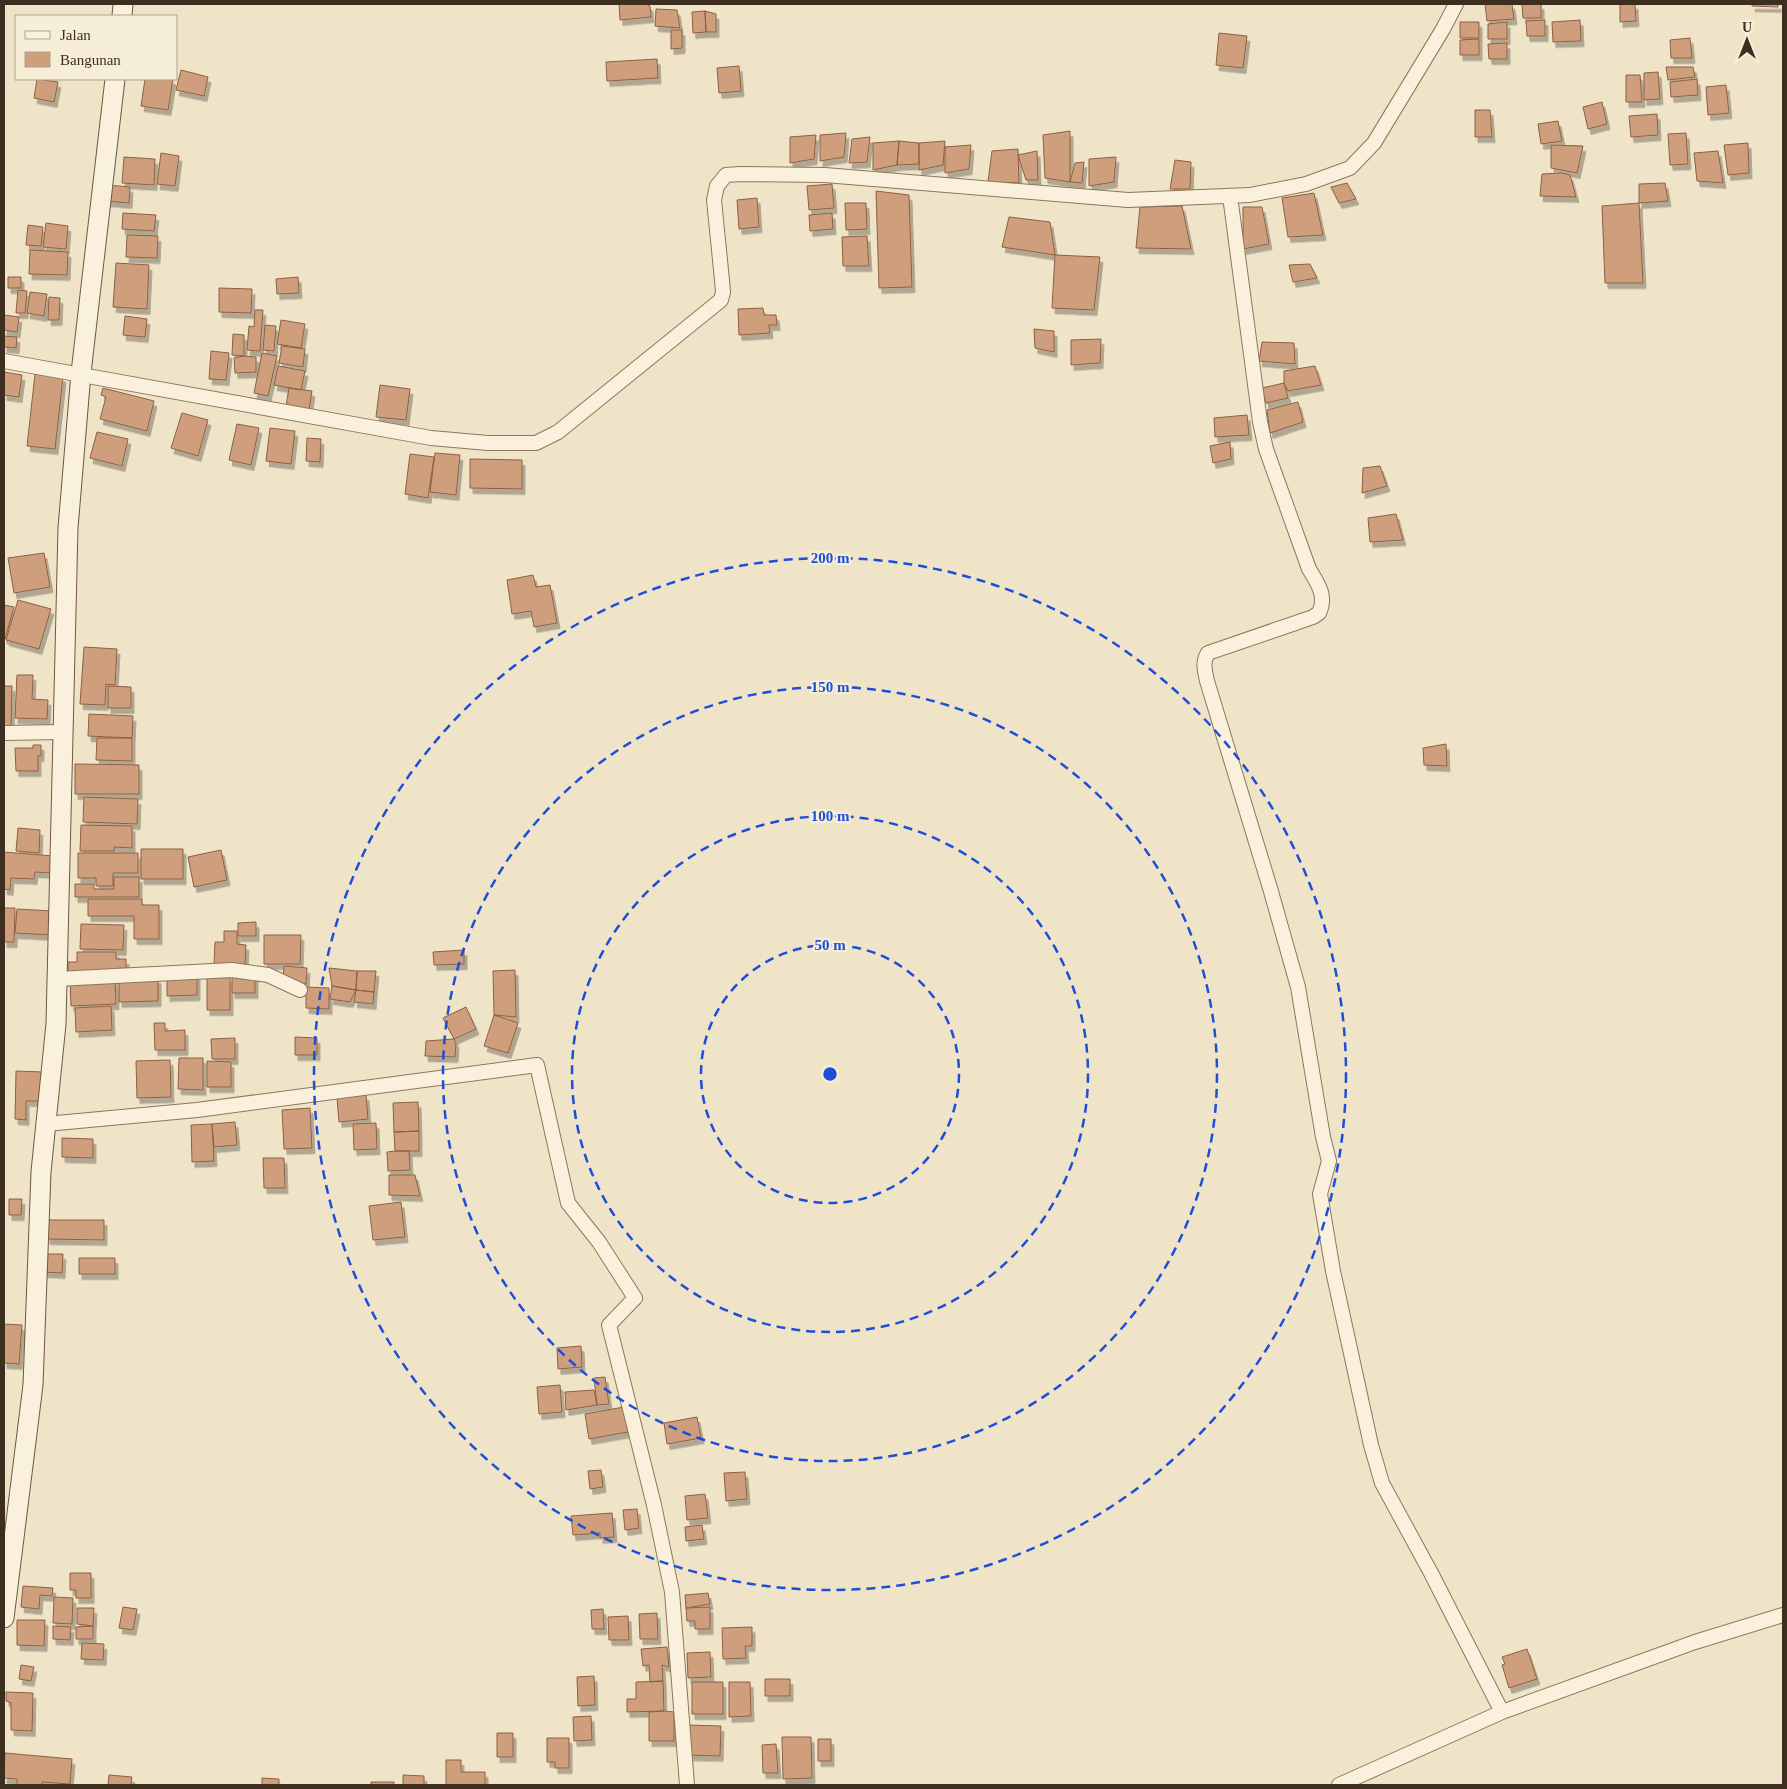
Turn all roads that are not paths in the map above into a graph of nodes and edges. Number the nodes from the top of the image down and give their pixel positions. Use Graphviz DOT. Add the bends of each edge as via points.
graph roads {
  1 [pos="1456,4"];
  2 [pos="115,80"];
  3 [pos="1230,196"];
  4 [pos="4,361"];
  5 [pos="81,374"];
  6 [pos="62,732"];
  7 [pos="4,733"];
  8 [pos="57,979"];
  9 [pos="300,990"];
  10 [pos="46,1124"];
  11 [pos="1783,1615"];
  12 [pos="4,1618"];
  13 [pos="1502,1712"];
  14 [pos="687,1785"];
  15 [pos="1339,1785"];
  1 -- 3 [label="street" via="1374,144 1350,168 1306,184"];
  2 -- 5 [label="street"];
  3 -- 5 [label="street" via="1128,200 825,176 726,176 717,186 714,200 723,292 721,300 558,432 536,442 488,443 431,438"];
  3 -- 13 [label="street" via="1266,449 1309,569 1324,600 1319,614 1313,617 1208,652 1204,668 1298,987 1329,1161 1320,1194 1331,1262 1376,1464 1382,1483"];
  4 -- 5 [label="street"];
  5 -- 6 [label="street" via="68,528"];
  6 -- 7 [label="street"];
  6 -- 8 [label="street"];
  8 -- 9 [label="street" via="232,970 268,975"];
  8 -- 10 [label="street"];
  10 -- 12 [label="street" via="41,1172 33,1385"];
  10 -- 14 [label="street" via="197,1110 537,1065 568,1203 635,1298 609,1325 672,1592"];
  11 -- 13 [label="street" via="1696,1642"];
  13 -- 15 [label="street"];
}
